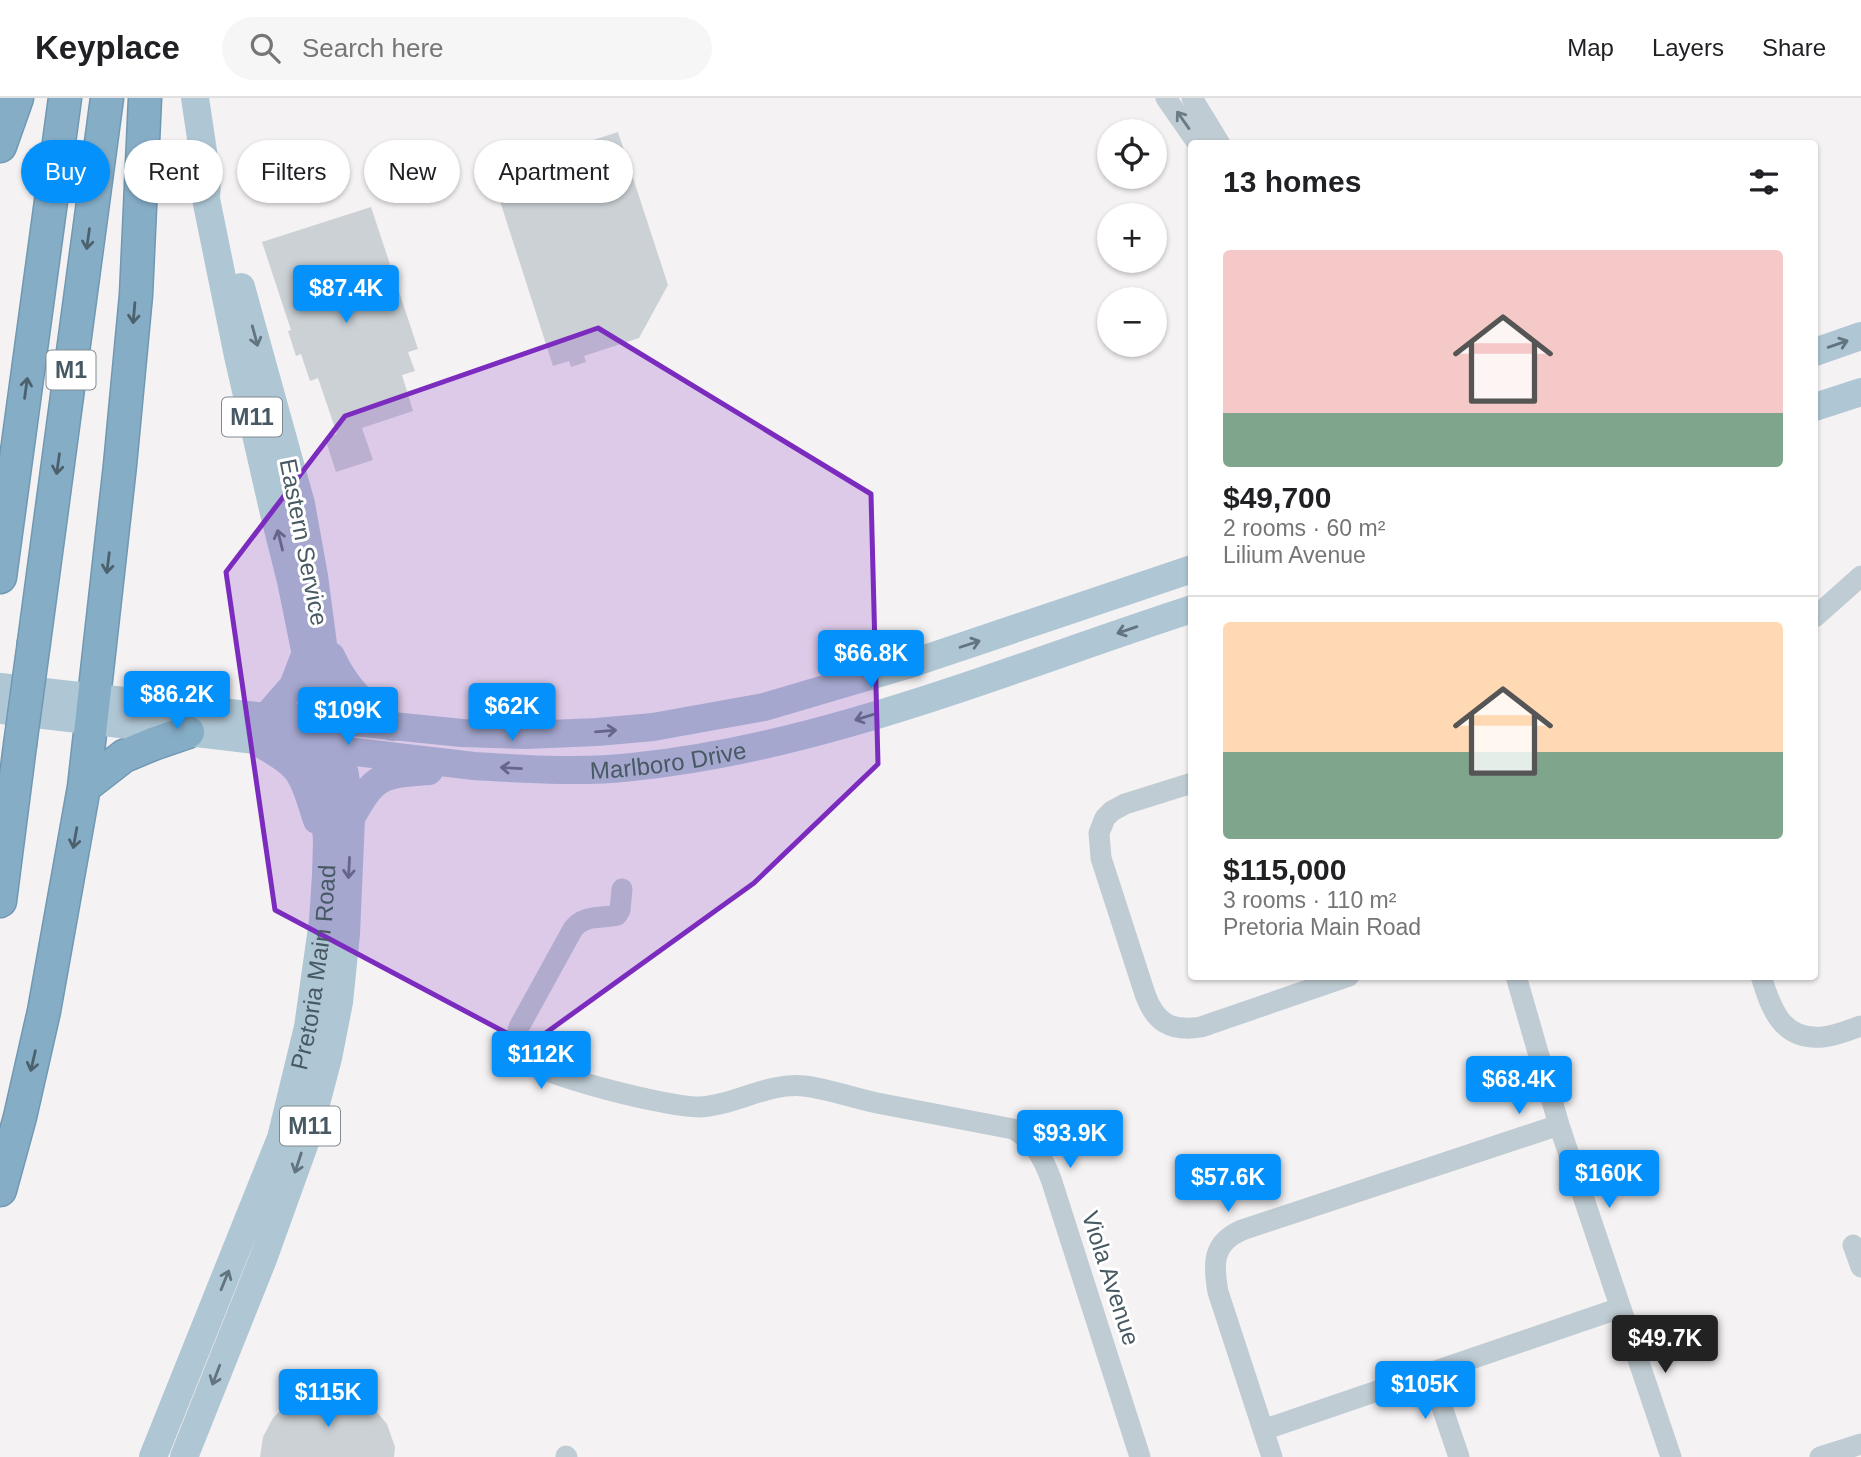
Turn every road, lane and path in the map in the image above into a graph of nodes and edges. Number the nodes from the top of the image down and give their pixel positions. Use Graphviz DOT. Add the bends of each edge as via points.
graph roads {
  1 [pos="17,98"];
  2 [pos="65,98"];
  3 [pos="107,98"];
  4 [pos="145,98"];
  5 [pos="195,98"];
  6 [pos="1166,98"];
  7 [pos="1192,98"];
  8 [pos="1195,140"];
  9 [pos="1218,140"];
  10 [pos="0,146"];
  11 [pos="1861,337"];
  12 [pos="1818,351"];
  13 [pos="1861,392"];
  14 [pos="1818,406"];
  15 [pos="1188,570"];
  16 [pos="1861,576"];
  17 [pos="0,577"];
  18 [pos="1188,610"];
  19 [pos="1818,614"];
  20 [pos="314,648"];
  21 [pos="0,687"];
  22 [pos="92,709"];
  23 [pos="0,710"];
  24 [pos="323,719"];
  25 [pos="391,727"];
  26 [pos="260,729"];
  27 [pos="188,732"];
  28 [pos="328,748"];
  29 [pos="474,766"];
  30 [pos="1188,784"];
  31 [pos="84,788"];
  32 [pos="351,818"];
  33 [pos="327,842"];
  34 [pos="622,889"];
  35 [pos="0,901"];
  36 [pos="1337,980"];
  37 [pos="1518,980"];
  38 [pos="1762,980"];
  39 [pos="1861,1026"];
  40 [pos="1559,1125"];
  41 [pos="0,1190"];
  42 [pos="1853,1245"];
  43 [pos="1861,1267"];
  44 [pos="1620,1308"];
  45 [pos="1430,1372"];
  46 [pos="1263,1430"];
  47 [pos="1861,1444"];
  48 [pos="153,1457"];
  49 [pos="184,1457"];
  50 [pos="1140,1457"];
  51 [pos="1272,1457"];
  52 [pos="1459,1457"];
  53 [pos="1671,1457"];
  54 [pos="1821,1457"];
  1 -- 10 [label="highway"];
  17 -- 2 [label="highway, M1, one-way"];
  3 -- 35 [label="highway, M1, one-way, bridge"];
  4 -- 22 [label="highway, one-way" via="136,295"];
  5 -- 20 [label="main road, Eastern Service / M11" via="207,178 217,197 301,504 314,576"];
  8 -- 6 [label="street, one-way"];
  7 -- 9 [label="street"];
  12 -- 11 [label="main road, one-way"];
  13 -- 14 [label="main road"];
  25 -- 15 [label="main road, Marlboro Drive, one-way" via="462,733 597,732 750,709 910,664"];
  16 -- 19 [label="street"];
  18 -- 29 [label="main road, Marlboro Drive, one-way" via="921,701 763,746 629,768"];
  20 -- 24 [label="main road, Eastern Service / M11"];
  20 -- 25 [label="main road"];
  20 -- 26 [label="main road" via="293,686"];
  21 -- 22 [label="main road, Marlboro Drive"];
  22 -- 23 [label="main road, Marlboro Drive"];
  22 -- 26 [label="main road, Marlboro Drive"];
  22 -- 27 [label="main road, Marlboro Drive"];
  22 -- 31 [label="highway"];
  24 -- 25 [label="main road, Marlboro Drive"];
  24 -- 26 [label="main road, Marlboro Drive"];
  24 -- 28 [label="main road, Eastern Service / M11"];
  26 -- 27 [label="main road, Marlboro Drive"];
  26 -- 28 [label="main road, Marlboro Drive"];
  26 -- 33 [label="main road" via="300,775"];
  27 -- 31 [label="highway" via="124,756"];
  28 -- 29 [label="main road, Marlboro Drive"];
  28 -- 32 [label="main road, Pretoria Main Road / M11" via="345,775"];
  28 -- 33 [label="main road, Pretoria Main Road / M11" via="323,775"];
  29 -- 32 [label="main road" via="384,778 366,791"];
  30 -- 36 [label="street" via="1112,811 1099,833 1105,870 1145,994 1158,1018 1179,1028 1200,1027"];
  31 -- 41 [label="highway, one-way" via="44,1011"];
  32 -- 49 [label="main road, Pretoria Main Road / M11, one-way" via="346,934 328,1058 291,1184"];
  48 -- 33 [label="main road, Pretoria Main Road / M11, one-way" via="281,1139 308,1027 323,921"];
  34 -- 50 [label="street, Viola Avenue" via="617,915 580,921 573,929 519,1027 515,1040 523,1058 541,1069 666,1104 703,1107 784,1086 807,1086 1023,1134 1046,1165"];
  37 -- 40 [label="street"];
  38 -- 39 [label="street" via="1776,1015 1790,1030 1824,1037"];
  40 -- 44 [label="street"];
  40 -- 46 [label="street" via="1242,1230 1226,1240 1216,1258 1218,1292"];
  42 -- 43 [label="street"];
  44 -- 45 [label="street"];
  44 -- 53 [label="street"];
  45 -- 46 [label="street"];
  45 -- 52 [label="street"];
  46 -- 51 [label="street"];
  47 -- 54 [label="street"];
}
